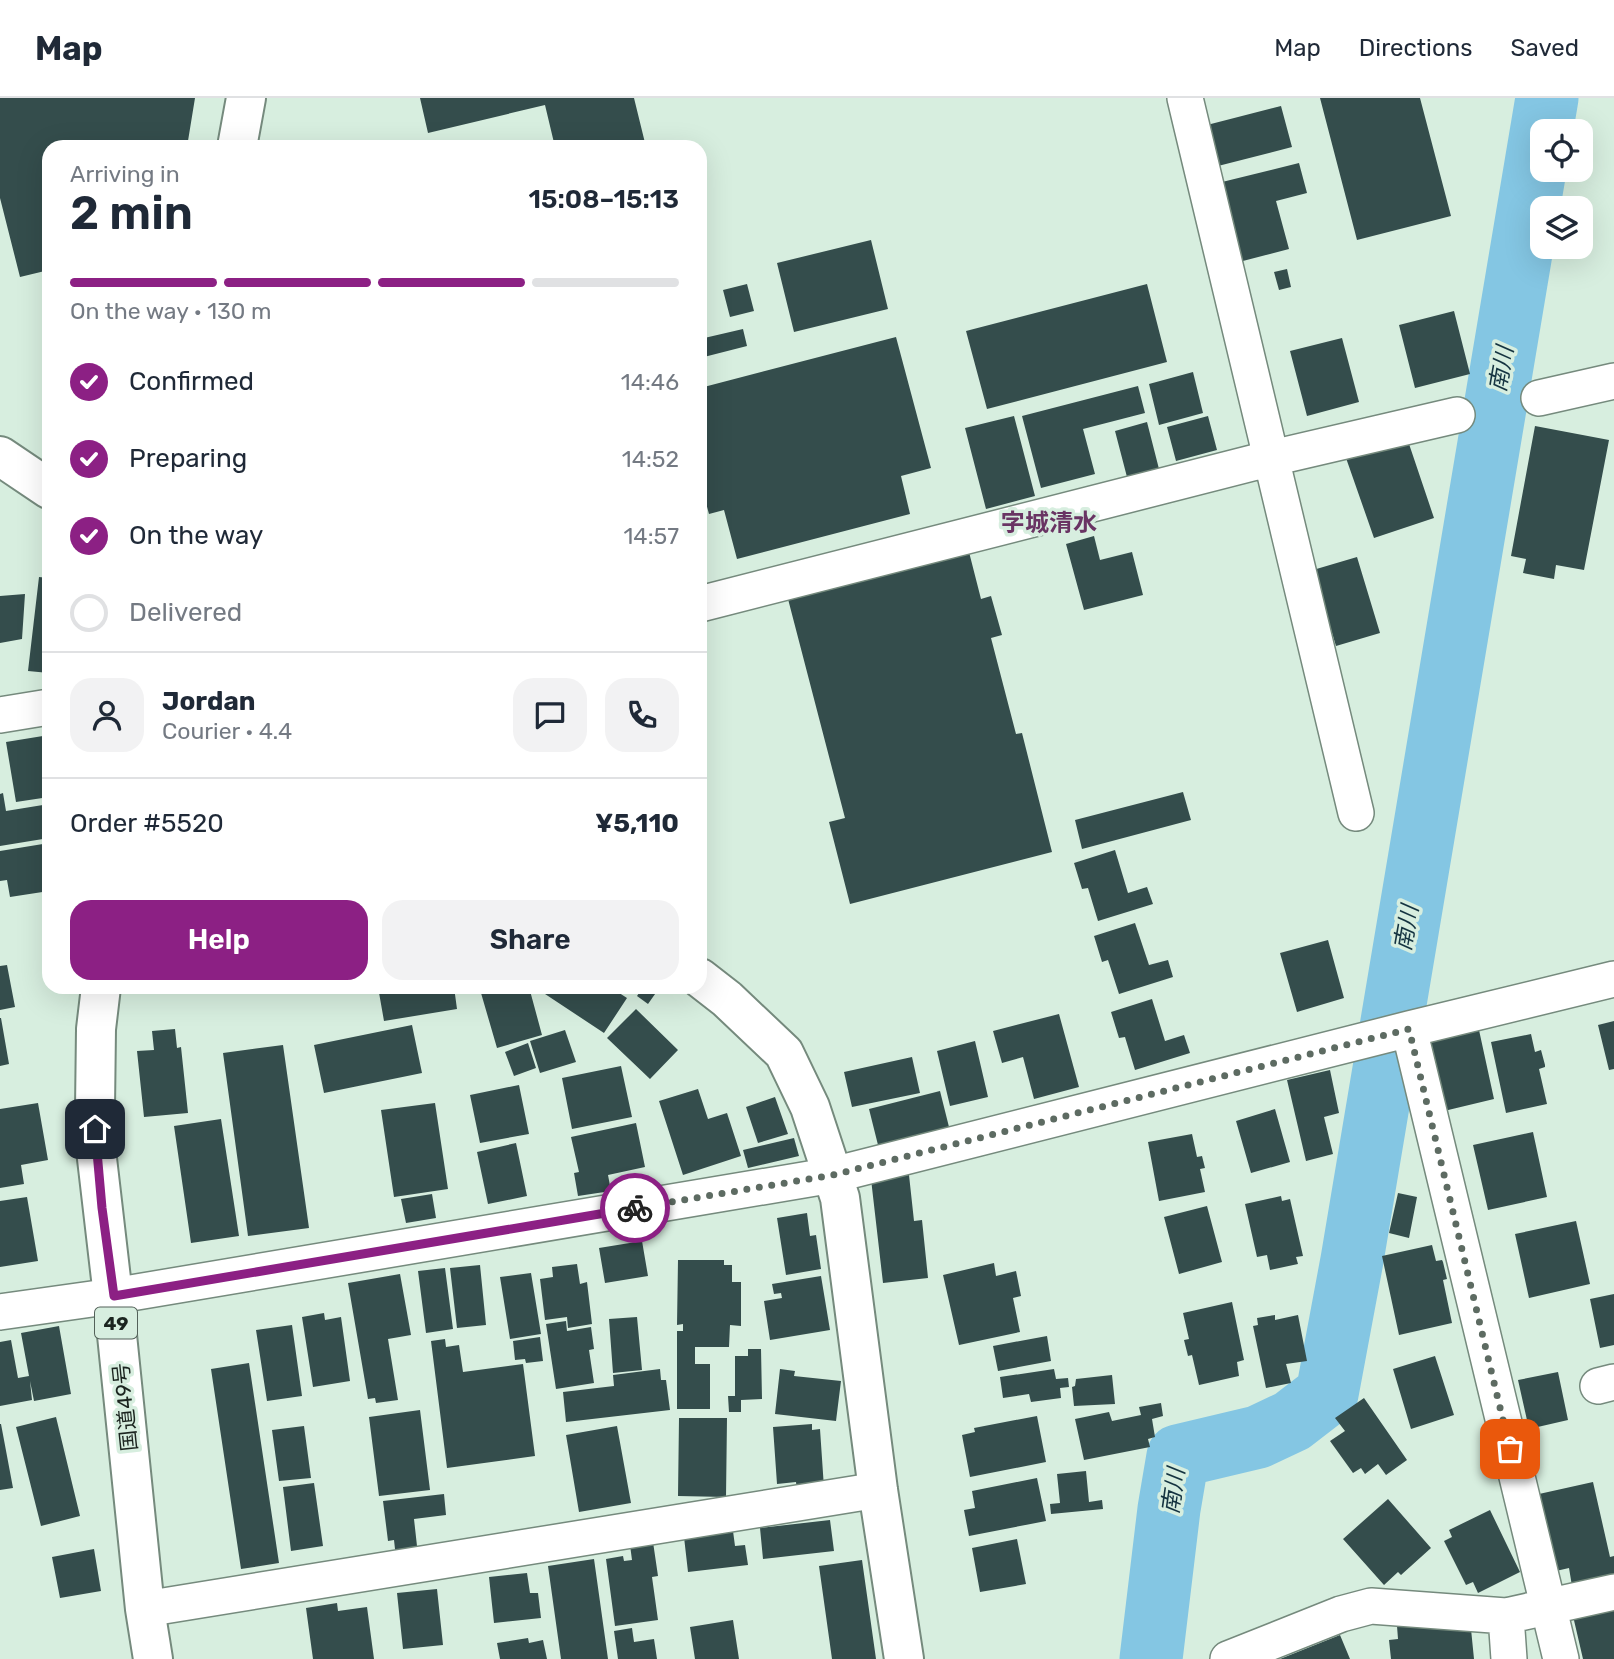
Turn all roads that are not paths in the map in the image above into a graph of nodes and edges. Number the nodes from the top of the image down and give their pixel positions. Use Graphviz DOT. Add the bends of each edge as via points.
graph roads {
  1 [pos="246,98"];
  2 [pos="1185,98"];
  3 [pos="238,140"];
  4 [pos="1614,381"];
  5 [pos="1539,398"];
  6 [pos="1457,415"];
  7 [pos="0,456"];
  8 [pos="1272,458"];
  9 [pos="42,484"];
  10 [pos="707,602"];
  11 [pos="42,708"];
  12 [pos="0,715"];
  13 [pos="1356,813"];
  14 [pos="1614,979"];
  15 [pos="707,983"];
  16 [pos="100,994"];
  17 [pos="1409,1029"];
  18 [pos="833,1175"];
  19 [pos="114,1296"];
  20 [pos="0,1312"];
  21 [pos="878,1490"];
  22 [pos="1614,1592"];
  23 [pos="1547,1607"];
  24 [pos="145,1609"];
  25 [pos="1506,1616"];
  26 [pos="153,1659"];
  27 [pos="904,1659"];
  28 [pos="1228,1659"];
  29 [pos="1509,1659"];
  30 [pos="1561,1659"];
  1 -- 3 [label="main road"];
  2 -- 8 [label="street"];
  4 -- 5 [label="street"];
  6 -- 8 [label="street"];
  7 -- 9 [label="main road"];
  8 -- 10 [label="street"];
  8 -- 13 [label="street"];
  11 -- 12 [label="street"];
  14 -- 17 [label="street"];
  15 -- 18 [label="main road" via="784,1053 810,1107"];
  16 -- 19 [label="main road, 国道49号 / 49" via="94,1108"];
  17 -- 18 [label="street"];
  17 -- 23 [label="street"];
  18 -- 19 [label="street"];
  18 -- 21 [label="main road" via="840,1198"];
  19 -- 20 [label="street"];
  19 -- 24 [label="main road, 国道49号 / 49"];
  21 -- 24 [label="street"];
  21 -- 27 [label="main road"];
  22 -- 23 [label="street"];
  23 -- 25 [label="street"];
  23 -- 30 [label="street"];
  24 -- 26 [label="main road, 国道49号 / 49"];
  25 -- 28 [label="street" via="1371,1606"];
  25 -- 29 [label="street"];
}
